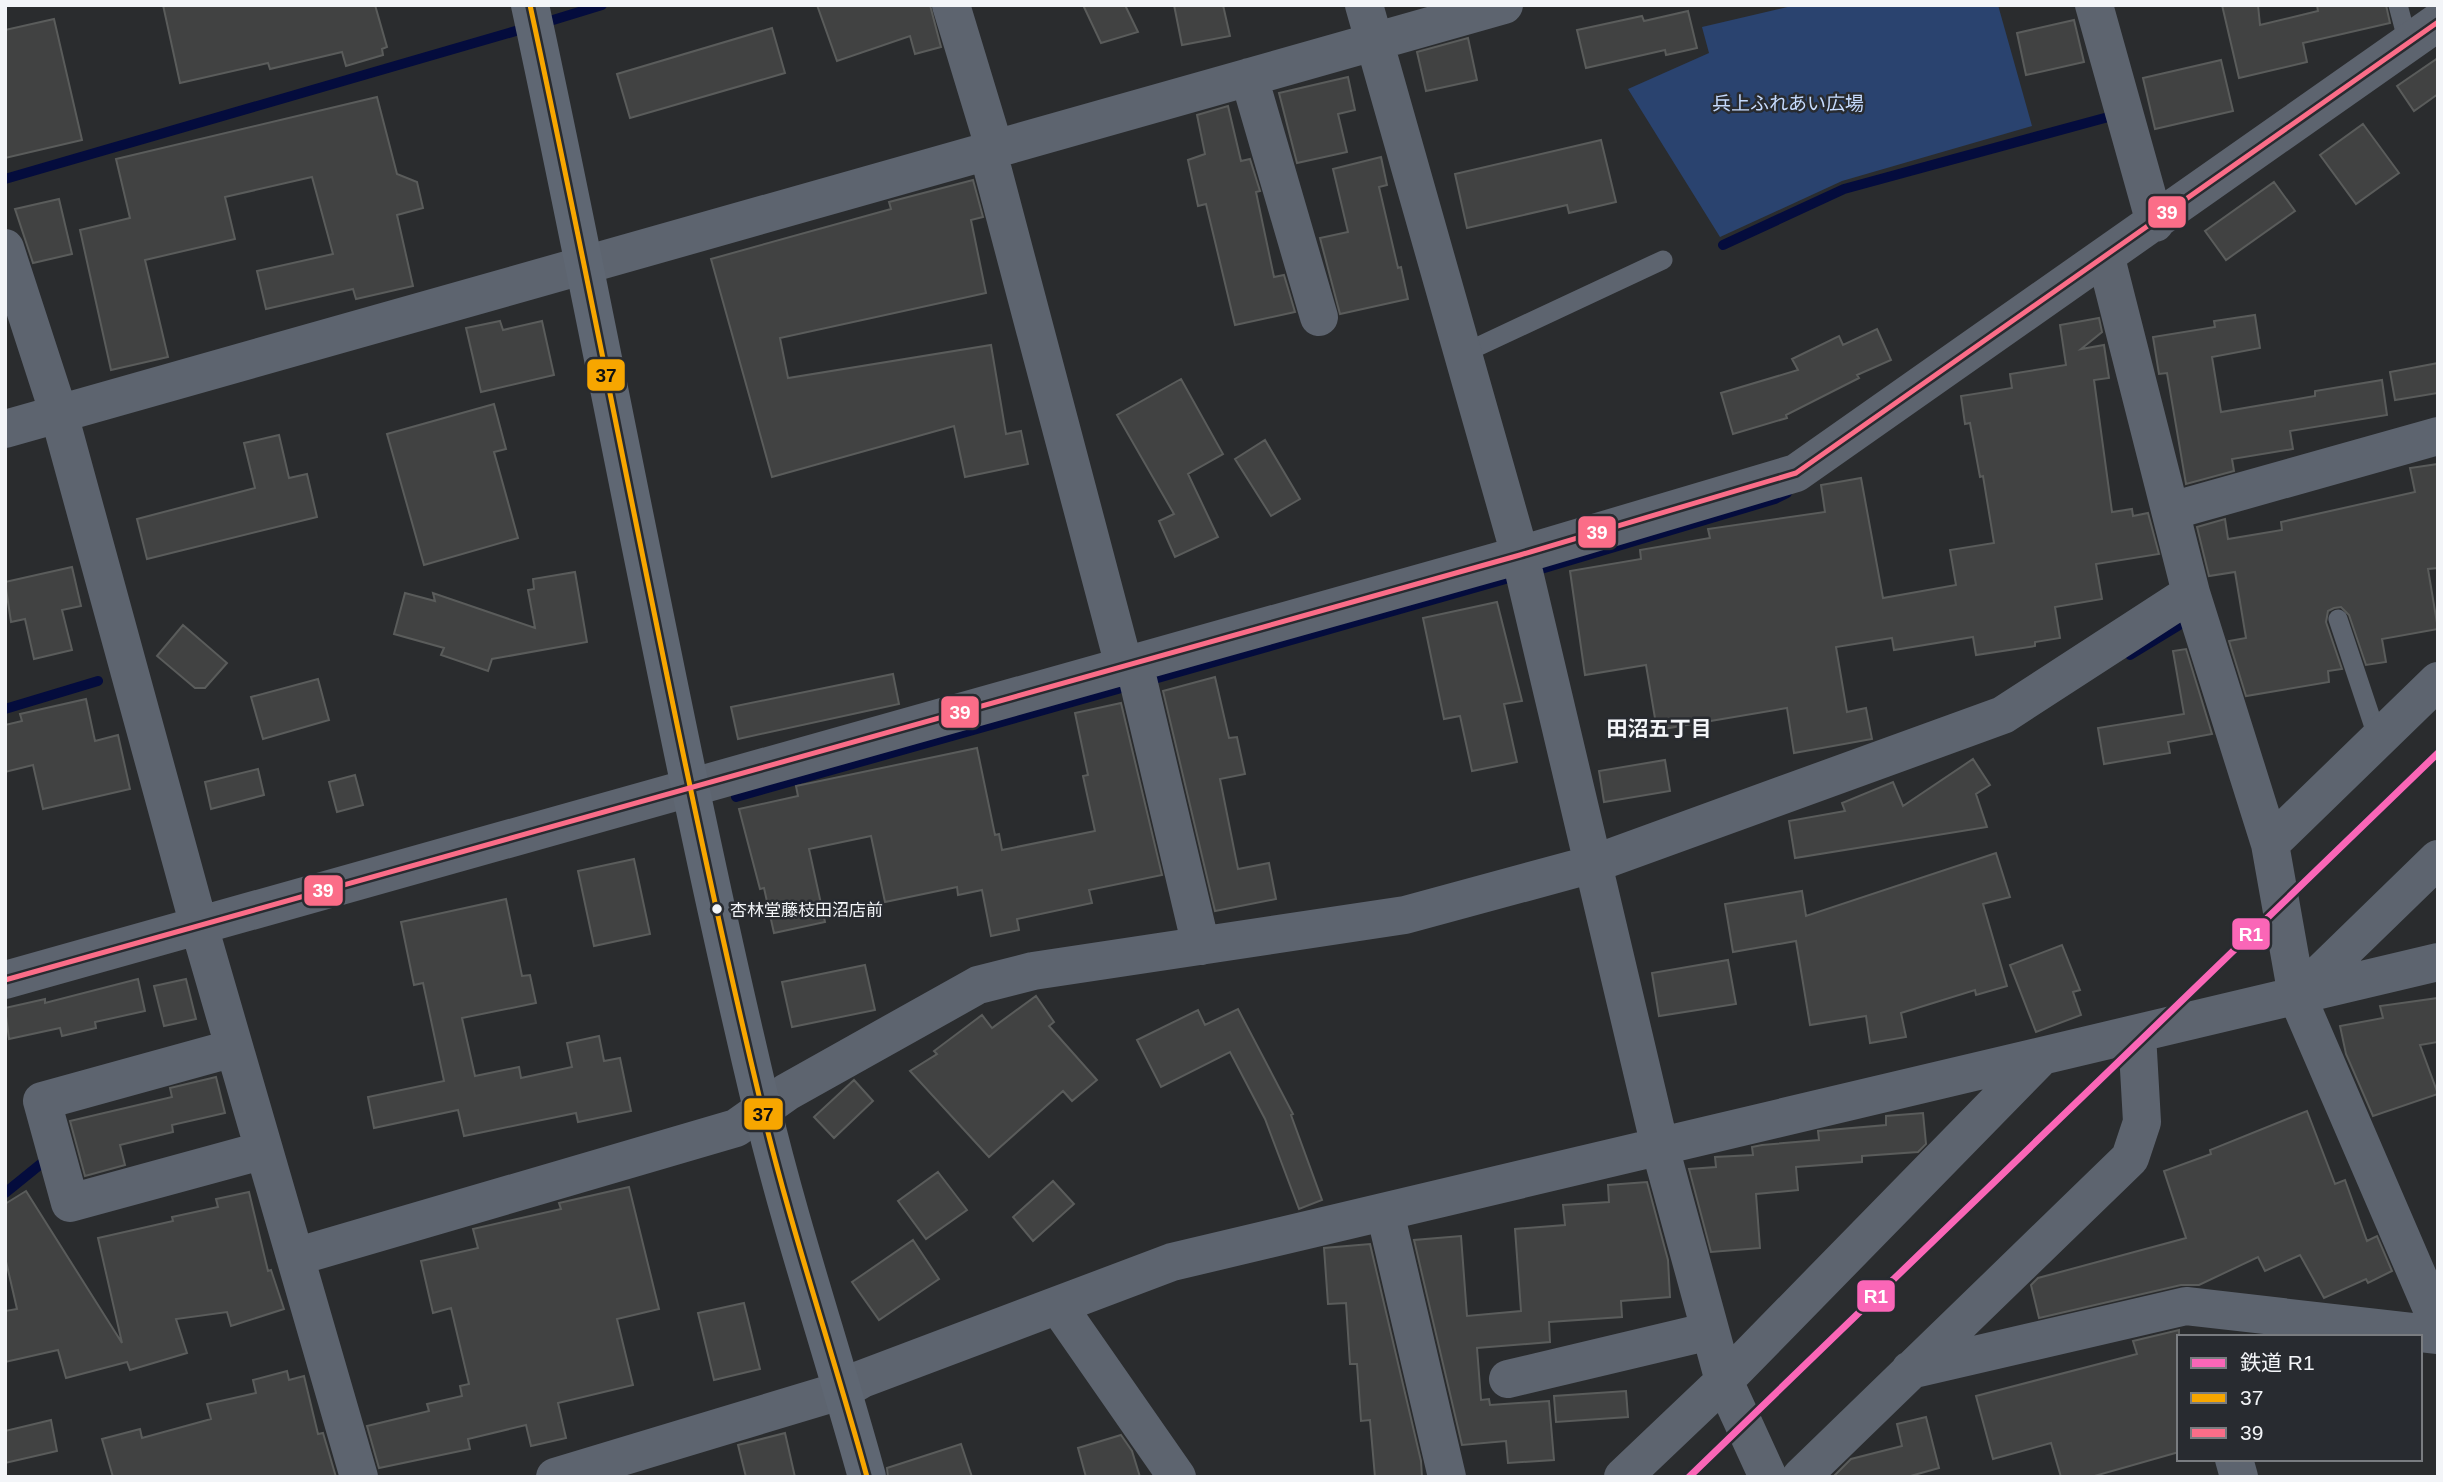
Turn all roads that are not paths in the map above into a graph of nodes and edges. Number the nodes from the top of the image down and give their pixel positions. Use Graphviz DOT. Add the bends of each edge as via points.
graph roads {
  1 [pos="951,5"];
  2 [pos="1364,5"];
  3 [pos="1504,5"];
  4 [pos="2094,5"];
  5 [pos="2398,5"];
  6 [pos="533,19"];
  7 [pos="2423,33"];
  8 [pos="1374,41"];
  9 [pos="1249,77"];
  10 [pos="992,151"];
  11 [pos="2155,223"];
  12 [pos="5,248"];
  13 [pos="2106,258"];
  14 [pos="1663,260"];
  15 [pos="587,267"];
  16 [pos="1319,317"];
  17 [pos="1462,354"];
  18 [pos="59,414"];
  19 [pos="5,429"];
  20 [pos="2438,436"];
  21 [pos="2171,511"];
  22 [pos="1523,570"];
  23 [pos="2191,593"];
  24 [pos="2338,619"];
  25 [pos="1133,676"];
  26 [pos="2438,681"];
  27 [pos="2378,739"];
  28 [pos="690,788"];
  29 [pos="2270,844"];
  30 [pos="2438,859"];
  31 [pos="1593,864"];
  32 [pos="199,926"];
  33 [pos="1201,946"];
  34 [pos="2438,962"];
  35 [pos="5,980"];
  36 [pos="2297,996"];
  37 [pos="2137,1034"];
  38 [pos="234,1048"];
  39 [pos="2041,1056"];
  40 [pos="762,1109"];
  41 [pos="1660,1147"];
  42 [pos="264,1150"];
  43 [pos="1385,1212"];
  44 [pos="295,1257"];
  45 [pos="1058,1306"];
  46 [pos="2191,1321"];
  47 [pos="2438,1323"];
  48 [pos="1710,1331"];
  49 [pos="2438,1335"];
  50 [pos="1908,1370"];
  51 [pos="1508,1379"];
  52 [pos="1724,1381"];
  53 [pos="843,1390"];
  54 [pos="359,1477"];
  55 [pos="555,1477"];
  56 [pos="867,1477"];
  57 [pos="1177,1477"];
  58 [pos="1447,1477"];
  59 [pos="1623,1477"];
  60 [pos="1768,1477"];
  61 [pos="1801,1477"];
  1 -- 10 [label="street"];
  2 -- 8 [label="street"];
  3 -- 8 [label="street"];
  4 -- 11 [label="street"];
  5 -- 7 [label="lane"];
  6 -- 15 [label="street"];
  7 -- 11 [label="street"];
  8 -- 9 [label="street"];
  8 -- 17 [label="street"];
  9 -- 10 [label="street"];
  9 -- 16 [label="street"];
  10 -- 15 [label="street"];
  10 -- 25 [label="street" via="1056,408"];
  11 -- 13 [label="street"];
  12 -- 18 [label="street"];
  13 -- 21 [label="street"];
  13 -- 22 [label="street" via="1796,472"];
  14 -- 17 [label="lane"];
  15 -- 18 [label="street"];
  15 -- 28 [label="street"];
  17 -- 22 [label="street"];
  18 -- 19 [label="street"];
  18 -- 32 [label="street"];
  20 -- 21 [label="street"];
  21 -- 23 [label="street"];
  22 -- 25 [label="street"];
  22 -- 31 [label="street"];
  23 -- 29 [label="street"];
  23 -- 31 [label="street" via="2003,715"];
  24 -- 27 [label="lane"];
  25 -- 28 [label="street"];
  25 -- 33 [label="street"];
  26 -- 27 [label="street"];
  27 -- 29 [label="street"];
  28 -- 32 [label="street"];
  28 -- 40 [label="street"];
  29 -- 36 [label="street"];
  30 -- 36 [label="street"];
  31 -- 33 [label="street" via="1405,915"];
  31 -- 41 [label="street"];
  32 -- 35 [label="street"];
  32 -- 38 [label="street"];
  33 -- 40 [label="street" via="1032,971 978,985"];
  34 -- 36 [label="street"];
  36 -- 37 [label="street"];
  36 -- 47 [label="street"];
  37 -- 39 [label="street"];
  37 -- 50 [label="street" via="2142,1122 2130,1158"];
  38 -- 42 [label="street"];
  38 -- 42 [label="street" via="43,1101 70,1203"];
  39 -- 41 [label="street"];
  39 -- 52 [label="street"];
  40 -- 44 [label="street" via="736,1128"];
  40 -- 53 [label="street"];
  41 -- 43 [label="street"];
  41 -- 48 [label="street"];
  42 -- 44 [label="street"];
  43 -- 45 [label="street" via="1171,1262"];
  43 -- 58 [label="street"];
  44 -- 54 [label="street"];
  45 -- 53 [label="street"];
  45 -- 57 [label="street"];
  46 -- 49 [label="street"];
  46 -- 50 [label="street"];
  48 -- 51 [label="street"];
  48 -- 52 [label="street"];
  50 -- 61 [label="street"];
  52 -- 59 [label="street"];
  52 -- 60 [label="street"];
  53 -- 55 [label="street"];
  53 -- 56 [label="street"];
}
